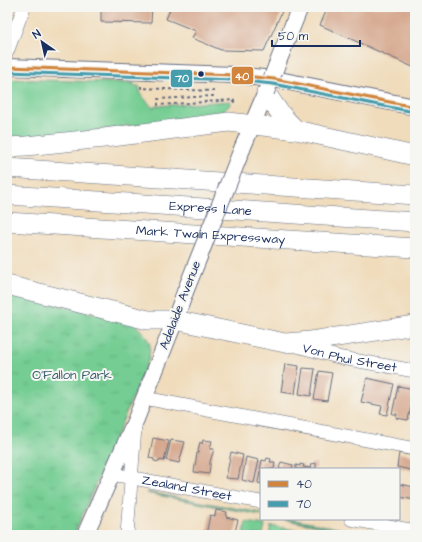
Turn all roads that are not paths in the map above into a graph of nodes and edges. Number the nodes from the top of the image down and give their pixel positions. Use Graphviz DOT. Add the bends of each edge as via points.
graph roads {
  1 [pos="24,7"];
  2 [pos="300,7"];
  3 [pos="305,7"];
  4 [pos="7,52"];
  5 [pos="7,67"];
  6 [pos="270,86"];
  7 [pos="415,107"];
  8 [pos="252,125"];
  9 [pos="296,130"];
  10 [pos="7,147"];
  11 [pos="415,156"];
  12 [pos="7,168"];
  13 [pos="415,194"];
  14 [pos="7,195"];
  15 [pos="7,222"];
  16 [pos="415,222"];
  17 [pos="415,248"];
  18 [pos="7,285"];
  19 [pos="175,320"];
  20 [pos="415,326"];
  21 [pos="285,343"];
  22 [pos="415,370"];
  23 [pos="144,398"];
  24 [pos="136,419"];
  25 [pos="415,449"];
  26 [pos="112,474"];
  27 [pos="131,478"];
  28 [pos="260,502"];
  29 [pos="356,520"];
  30 [pos="415,531"];
  31 [pos="85,535"];
  32 [pos="127,535"];
  1 -- 4 [label="street"];
  2 -- 6 [label="main road, Adelaide Avenue, bridge"];
  3 -- 6 [label="street, Adelaide Avenue"];
  5 -- 6 [label="main road" via="234,75"];
  6 -- 7 [label="main road"];
  6 -- 8 [label="main road, Adelaide Avenue"];
  6 -- 9 [label="highway" via="272,104"];
  8 -- 9 [label="highway"];
  8 -- 10 [label="highway" via="211,123 104,138"];
  8 -- 19 [label="main road, Adelaide Avenue, bridge"];
  9 -- 11 [label="highway"];
  12 -- 13 [label="highway"];
  14 -- 16 [label="highway, Express Lane"];
  15 -- 17 [label="highway, Mark Twain Expressway"];
  18 -- 19 [label="highway" via="148,320"];
  19 -- 21 [label="highway"];
  19 -- 23 [label="main road, Adelaide Avenue"];
  20 -- 21 [label="highway"];
  21 -- 22 [label="street, Von Phul Street" via="342,358"];
  23 -- 24 [label="main road, Adelaide Avenue"];
  23 -- 25 [label="street"];
  24 -- 26 [label="main road, Adelaide Avenue"];
  24 -- 27 [label="street"];
  26 -- 27 [label="street, Zealand Street"];
  26 -- 31 [label="main road, Adelaide Avenue"];
  27 -- 28 [label="street, Zealand Street"];
  27 -- 32 [label="street"];
  29 -- 30 [label="street"];
}
